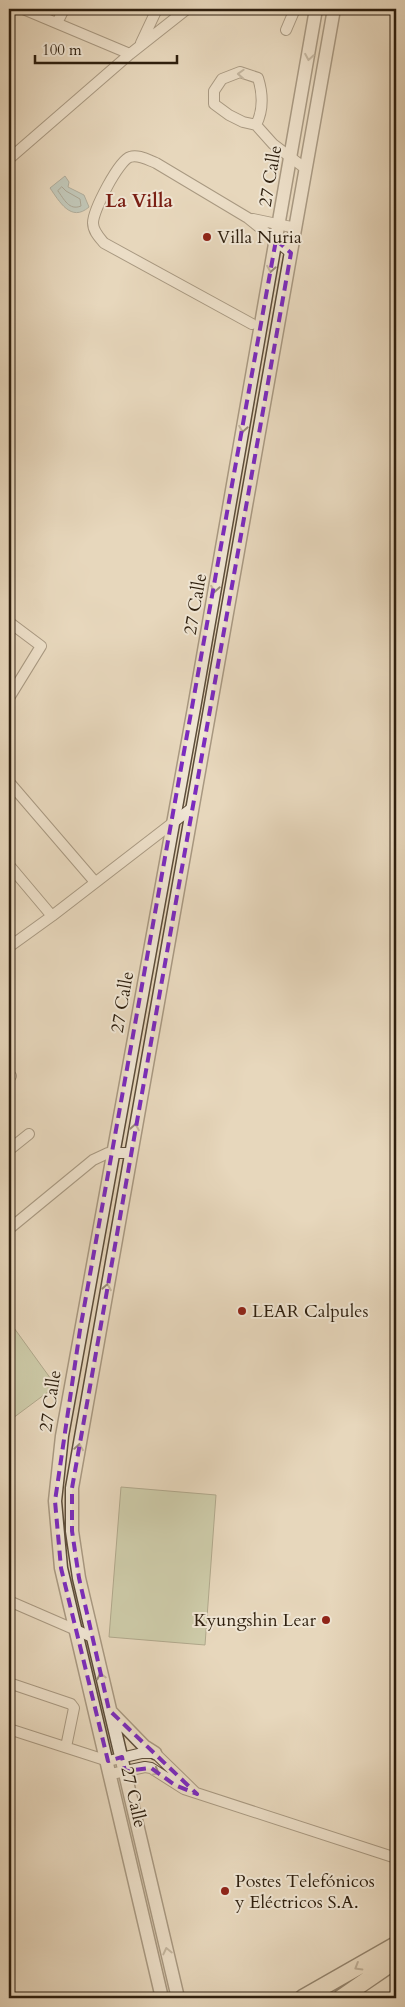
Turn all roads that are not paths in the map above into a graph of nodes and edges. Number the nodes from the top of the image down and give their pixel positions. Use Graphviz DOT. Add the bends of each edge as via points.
graph roads {
  1 [pos="23,9"];
  2 [pos="64,9"];
  3 [pos="157,9"];
  4 [pos="187,9"];
  5 [pos="295,9"];
  6 [pos="316,9"];
  7 [pos="334,9"];
  8 [pos="57,23"];
  9 [pos="286,30"];
  10 [pos="140,46"];
  11 [pos="130,54"];
  12 [pos="256,125"];
  13 [pos="292,157"];
  14 [pos="9,159"];
  15 [pos="306,169"];
  16 [pos="248,218"];
  17 [pos="279,226"];
  18 [pos="296,228"];
  19 [pos="276,240"];
  20 [pos="291,254"];
  21 [pos="252,324"];
  22 [pos="234,481"];
  23 [pos="249,489"];
  24 [pos="9,622"];
  25 [pos="11,690"];
  26 [pos="9,782"];
  27 [pos="192,808"];
  28 [pos="172,823"];
  29 [pos="9,865"];
  30 [pos="95,882"];
  31 [pos="52,916"];
  32 [pos="9,947"];
  33 [pos="29,1134"];
  34 [pos="9,1150"];
  35 [pos="113,1153"];
  36 [pos="130,1153"];
  37 [pos="9,1229"];
  38 [pos="58,1479"];
  39 [pos="73,1481"];
  40 [pos="56,1518"];
  41 [pos="72,1524"];
  42 [pos="9,1601"];
  43 [pos="76,1630"];
  44 [pos="92,1637"];
  45 [pos="9,1683"];
  46 [pos="109,1710"];
  47 [pos="9,1729"];
  48 [pos="66,1747"];
  49 [pos="155,1753"];
  50 [pos="122,1757"];
  51 [pos="109,1768"];
  52 [pos="125,1771"];
  53 [pos="197,1794"];
  54 [pos="396,1858"];
  55 [pos="396,1955"];
  56 [pos="396,1981"];
  57 [pos="396,1990"];
  58 [pos="314,1994"];
  59 [pos="162,1998"];
  60 [pos="178,1998"];
  61 [pos="303,1998"];
  62 [pos="341,1998"];
  63 [pos="371,1998"];
  64 [pos="384,1998"];
  1 -- 8 [label="street"];
  2 -- 8 [label="street"];
  3 -- 10 [label="street"];
  4 -- 10 [label="street"];
  5 -- 9 [label="street"];
  6 -- 13 [label="street, 27 Calle, one-way"];
  7 -- 15 [label="street, 27 Calle"];
  8 -- 11 [label="street"];
  10 -- 11 [label="street"];
  11 -- 14 [label="street"];
  12 -- 12 [label="street, one-way" via="262,106 258,78 240,72 222,79 214,91 214,104 243,122"];
  12 -- 13 [label="street" via="273,144"];
  13 -- 15 [label="street"];
  13 -- 17 [label="street, 27 Calle"];
  15 -- 18 [label="street, 27 Calle"];
  16 -- 17 [label="street"];
  16 -- 19 [label="street"];
  16 -- 21 [label="street" via="156,163 132,156 124,160 99,202 93,223 96,234 104,243"];
  17 -- 18 [label="street"];
  17 -- 19 [label="street, 27 Calle"];
  18 -- 20 [label="street, 27 Calle"];
  19 -- 20 [label="street"];
  19 -- 22 [label="street, 27 Calle, one-way"];
  20 -- 23 [label="street, 27 Calle"];
  22 -- 23 [label="street"];
  22 -- 28 [label="street, 27 Calle, one-way"];
  23 -- 27 [label="street, 27 Calle"];
  24 -- 25 [label="street" via="41,646"];
  26 -- 30 [label="street"];
  27 -- 28 [label="street"];
  36 -- 27 [label="street, 27 Calle, one-way"];
  28 -- 30 [label="street"];
  28 -- 35 [label="street, 27 Calle"];
  29 -- 31 [label="street"];
  30 -- 31 [label="street"];
  31 -- 32 [label="street"];
  33 -- 34 [label="street"];
  35 -- 36 [label="street"];
  35 -- 37 [label="street" via="93,1160"];
  35 -- 38 [label="street, 27 Calle" via="68,1398"];
  39 -- 36 [label="street, 27 Calle, one-way"];
  38 -- 39 [label="street"];
  38 -- 40 [label="street, 27 Calle"];
  39 -- 41 [label="street, 27 Calle"];
  40 -- 41 [label="street"];
  40 -- 43 [label="street, 27 Calle" via="61,1568"];
  41 -- 44 [label="street, 27 Calle" via="79,1578"];
  42 -- 43 [label="street"];
  43 -- 44 [label="street"];
  43 -- 51 [label="street, 27 Calle"];
  46 -- 44 [label="street, 27 Calle, one-way"];
  45 -- 48 [label="street" via="71,1704 74,1708"];
  46 -- 49 [label="street"];
  46 -- 50 [label="street, 27 Calle"];
  47 -- 48 [label="street"];
  48 -- 51 [label="street"];
  49 -- 50 [label="street"];
  49 -- 53 [label="street"];
  50 -- 51 [label="street"];
  50 -- 52 [label="street, 27 Calle"];
  51 -- 52 [label="street"];
  51 -- 59 [label="street, 27 Calle"];
  52 -- 53 [label="street, one-way" via="151,1768 175,1785"];
  60 -- 52 [label="street, 27 Calle, one-way"];
  53 -- 54 [label="street"];
  55 -- 58 [label="highway, one-way"];
  55 -- 62 [label="highway"];
  56 -- 63 [label="highway"];
  57 -- 64 [label="highway"];
  58 -- 61 [label="highway"];
}
